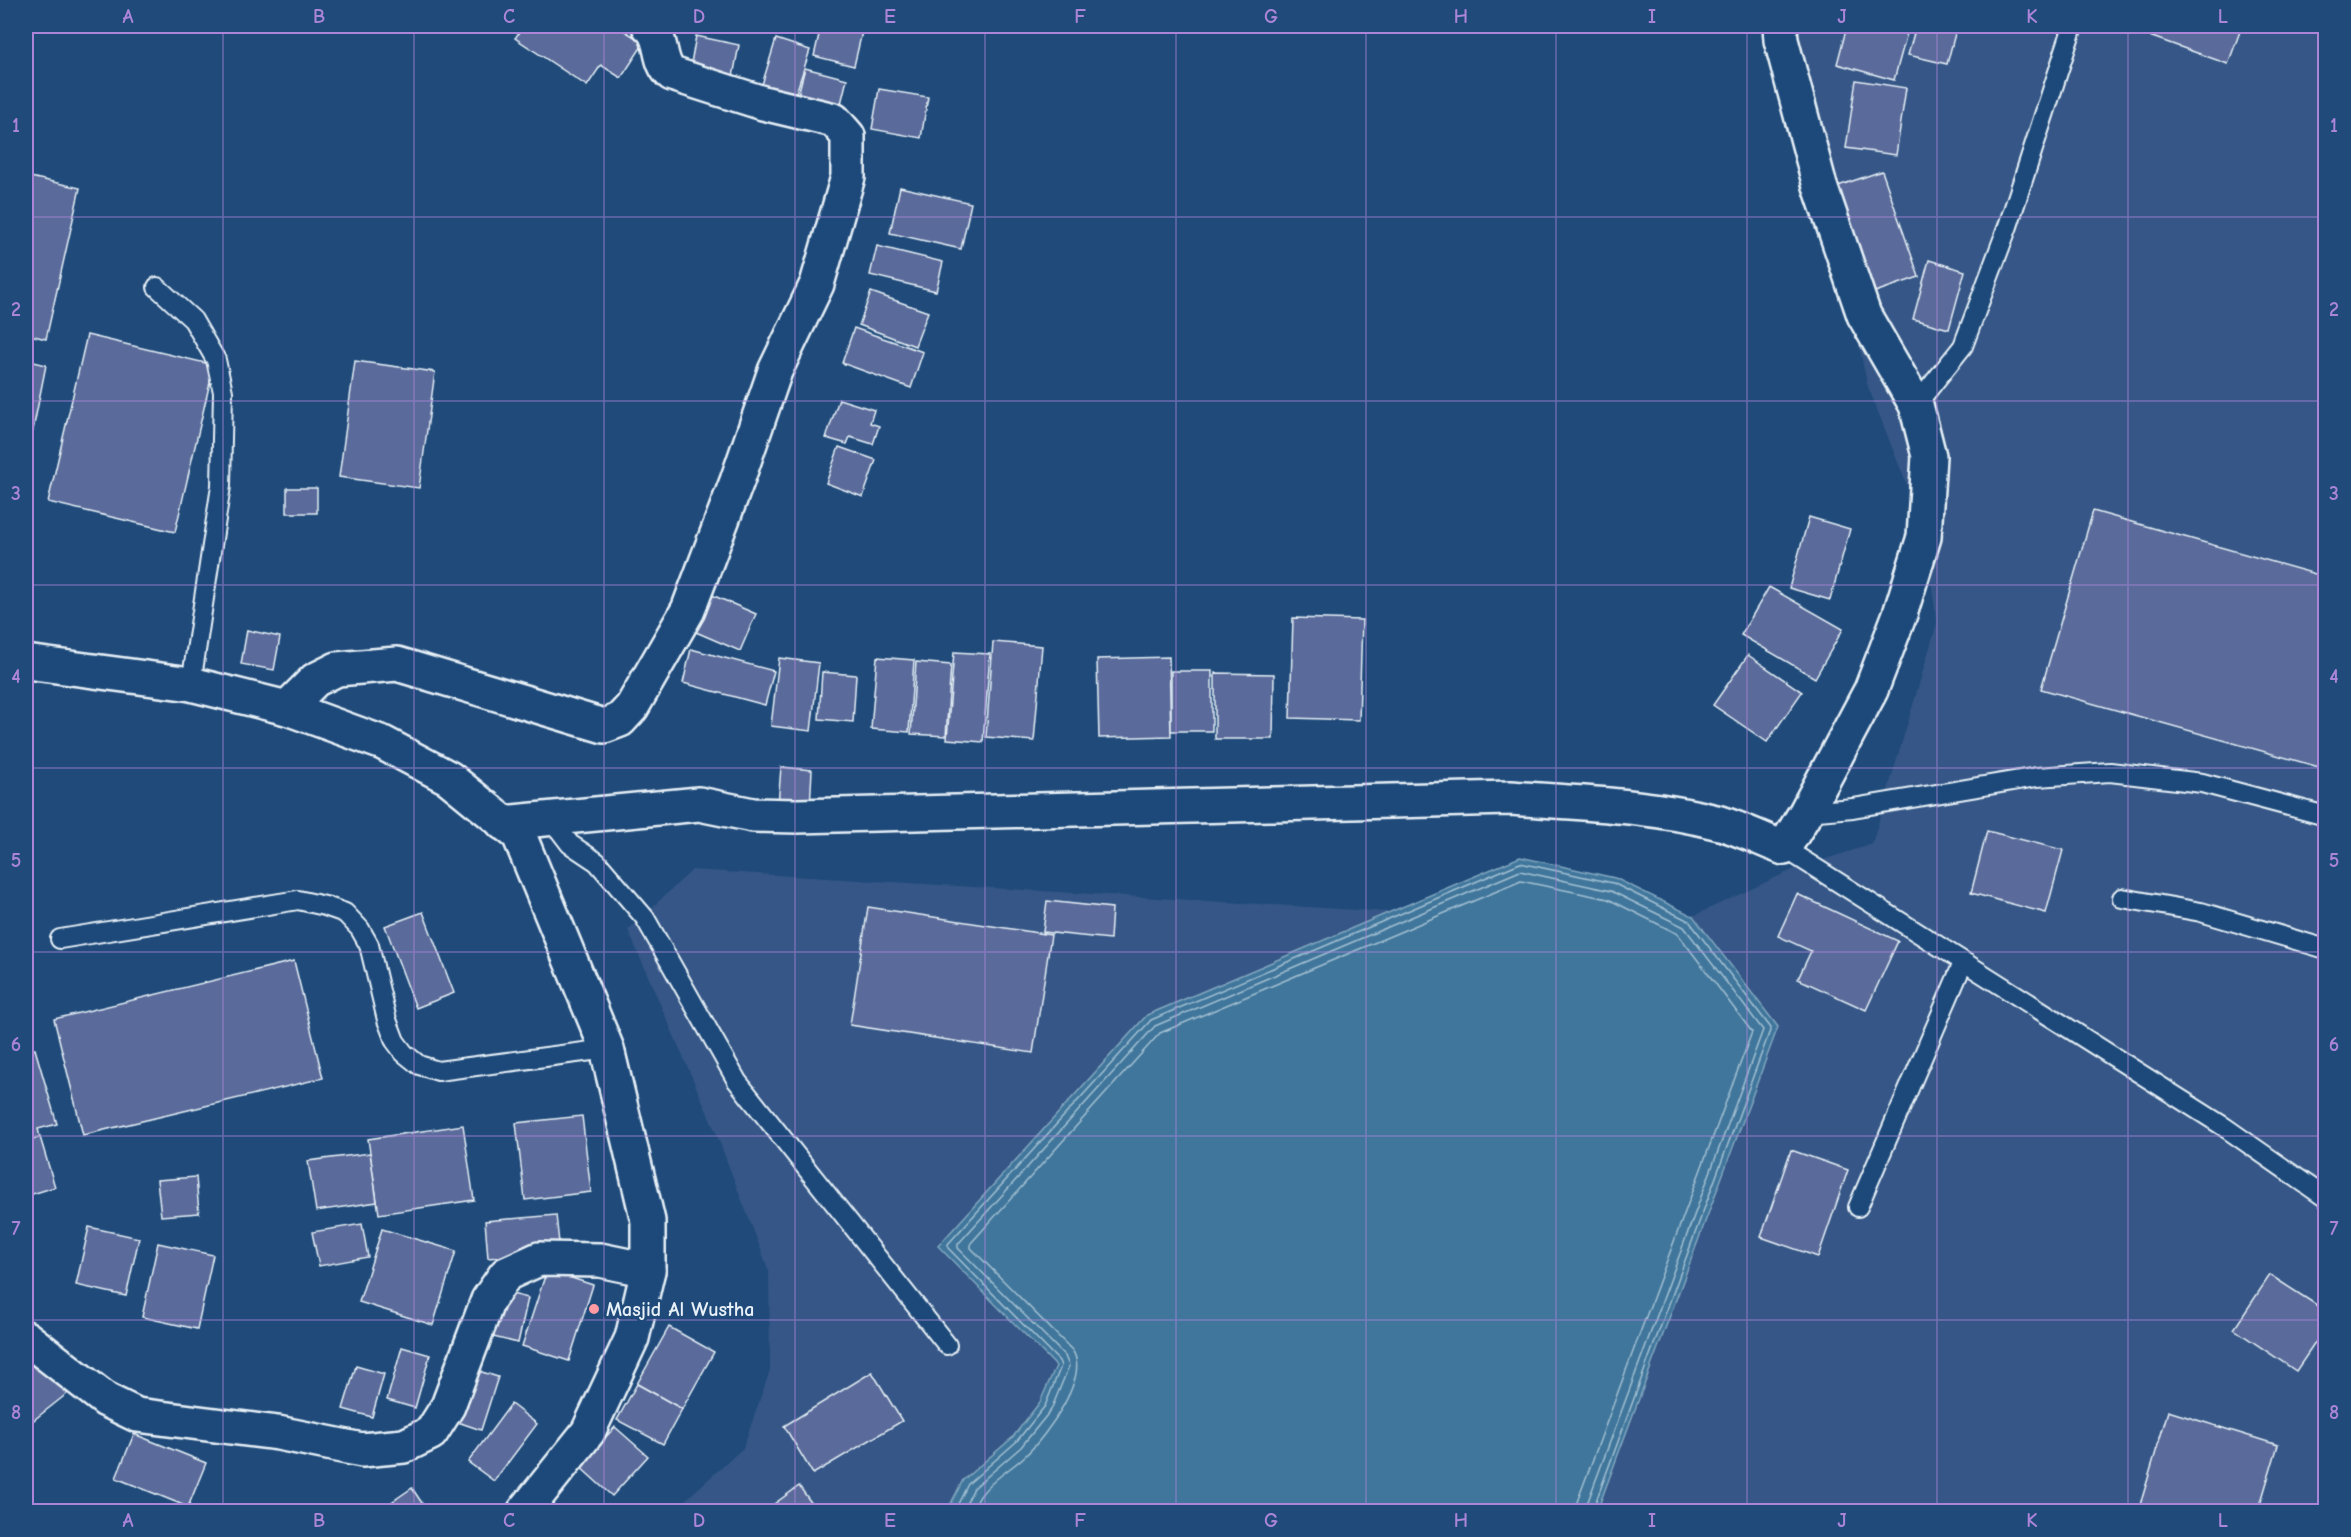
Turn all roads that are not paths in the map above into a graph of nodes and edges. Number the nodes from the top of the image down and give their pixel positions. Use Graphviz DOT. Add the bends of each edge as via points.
graph roads {
  1 [pos="649,26"];
  2 [pos="1780,26"];
  3 [pos="2073,26"];
  4 [pos="157,287"];
  5 [pos="1916,405"];
  6 [pos="26,662"];
  7 [pos="191,684"];
  8 [pos="286,708"];
  9 [pos="1806,812"];
  10 [pos="2325,816"];
  11 [pos="551,819"];
  12 [pos="503,823"];
  13 [pos="1784,848"];
  14 [pos="2122,898"];
  15 [pos="60,939"];
  16 [pos="2325,949"];
  17 [pos="1963,963"];
  18 [pos="607,1049"];
  19 [pos="2325,1198"];
  20 [pos="1858,1207"];
  21 [pos="648,1270"];
  22 [pos="26,1338"];
  23 [pos="947,1344"];
  24 [pos="524,1512"];
  1 -- 8 [label="street" via="655,30 666,69 672,74 763,103 834,120 849,136 848,177 817,284 775,371 688,610 632,707 620,720 604,726 398,664 337,669 315,680"];
  2 -- 5 [label="street" via="1820,186 1864,315"];
  3 -- 5 [label="lane" via="2008,226 1963,346"];
  4 -- 7 [label="lane" via="193,320 216,360 223,392 221,486"];
  5 -- 9 [label="street" via="1929,456 1924,537 1871,690"];
  6 -- 7 [label="street"];
  7 -- 8 [label="street"];
  8 -- 12 [label="street" via="383,743 449,778"];
  9 -- 10 [label="lane" via="1853,808 2037,777 2110,772 2202,783"];
  9 -- 13 [label="street"];
  11 -- 12 [label="street"];
  11 -- 13 [label="street" via="699,804 753,815 797,816 1510,798 1666,811 1722,824"];
  11 -- 23 [label="lane" via="570,844 597,862 645,918 738,1081"];
  12 -- 18 [label="street" via="519,835"];
  13 -- 17 [label="lane"];
  14 -- 16 [label="lane" via="2201,912"];
  15 -- 18 [label="lane" via="298,900 345,913 360,929 369,945 395,1041 419,1065 438,1071"];
  17 -- 19 [label="lane" via="2223,1126"];
  17 -- 20 [label="lane"];
  18 -- 21 [label="street" via="648,1221"];
  21 -- 22 [label="street" via="600,1260 539,1259 506,1274 488,1300 448,1406 431,1433 404,1446 362,1450 278,1433 137,1414 106,1400"];
  21 -- 24 [label="street" via="632,1338 588,1432"];
}
